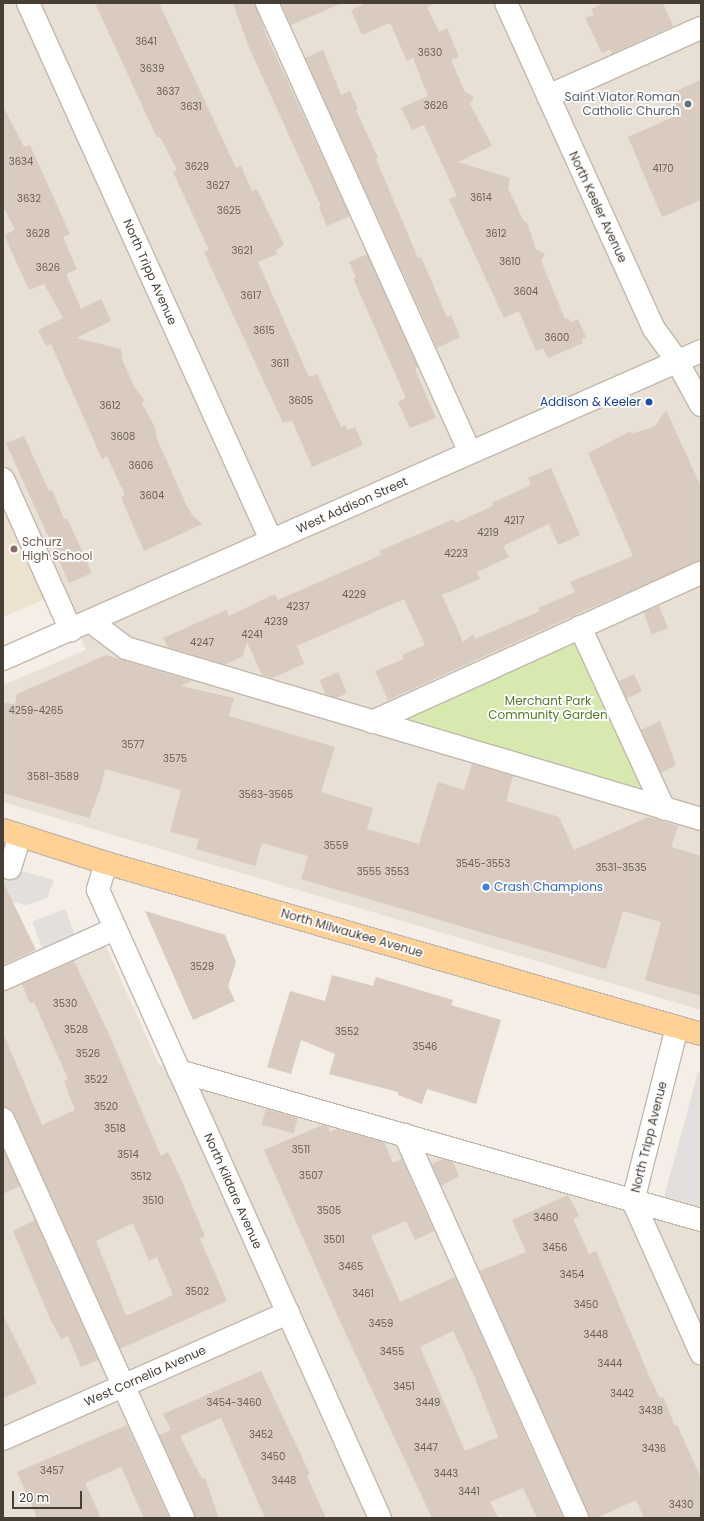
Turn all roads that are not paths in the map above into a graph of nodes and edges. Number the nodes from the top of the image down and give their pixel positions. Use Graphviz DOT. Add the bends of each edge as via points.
graph roads {
  1 [pos="28,3"];
  2 [pos="267,3"];
  3 [pos="506,3"];
  4 [pos="701,28"];
  5 [pos="548,96"];
  6 [pos="701,351"];
  7 [pos="677,361"];
  8 [pos="701,405"];
  9 [pos="470,452"];
  10 [pos="3,479"];
  11 [pos="272,540"];
  12 [pos="701,573"];
  13 [pos="80,625"];
  14 [pos="580,627"];
  15 [pos="3,660"];
  16 [pos="372,722"];
  17 [pos="664,809"];
  18 [pos="701,819"];
  19 [pos="12,833"];
  20 [pos="106,863"];
  21 [pos="10,868"];
  22 [pos="116,929"];
  23 [pos="3,979"];
  24 [pos="677,1027"];
  25 [pos="701,1034"];
  26 [pos="179,1071"];
  27 [pos="3,1119"];
  28 [pos="405,1136"];
  29 [pos="633,1200"];
  30 [pos="701,1220"];
  31 [pos="288,1313"];
  32 [pos="701,1353"];
  33 [pos="123,1386"];
  34 [pos="3,1439"];
  35 [pos="183,1518"];
  36 [pos="380,1518"];
  37 [pos="577,1518"];
  1 -- 11 [label="street, North Tripp Avenue"];
  2 -- 9 [label="street"];
  3 -- 5 [label="street, North Keeler Avenue"];
  4 -- 5 [label="street"];
  5 -- 7 [label="street, North Keeler Avenue" via="654,329"];
  6 -- 7 [label="street, West Addison Street"];
  7 -- 8 [label="street, North Keeler Avenue"];
  7 -- 9 [label="street, West Addison Street"];
  9 -- 11 [label="street, West Addison Street"];
  10 -- 13 [label="street"];
  11 -- 13 [label="street, West Addison Street"];
  12 -- 14 [label="street"];
  13 -- 15 [label="street, West Addison Street"];
  13 -- 16 [label="street" via="126,648"];
  14 -- 16 [label="street"];
  14 -- 17 [label="street"];
  16 -- 17 [label="street"];
  17 -- 18 [label="street"];
  19 -- 20 [label="main road, North Milwaukee Avenue"];
  19 -- 21 [label="street"];
  20 -- 22 [label="street, North Kildare Avenue" via="98,890"];
  20 -- 24 [label="main road, North Milwaukee Avenue"];
  22 -- 23 [label="street"];
  22 -- 26 [label="street, North Kildare Avenue"];
  24 -- 25 [label="main road, North Milwaukee Avenue"];
  24 -- 29 [label="street, North Tripp Avenue"];
  26 -- 28 [label="street"];
  26 -- 31 [label="street, North Kildare Avenue"];
  27 -- 33 [label="street"];
  28 -- 29 [label="street"];
  28 -- 37 [label="street"];
  29 -- 30 [label="street"];
  29 -- 32 [label="street, North Tripp Avenue"];
  31 -- 33 [label="street, West Cornelia Avenue"];
  31 -- 36 [label="street, North Kildare Avenue"];
  33 -- 34 [label="street, West Cornelia Avenue"];
  33 -- 35 [label="street"];
}
